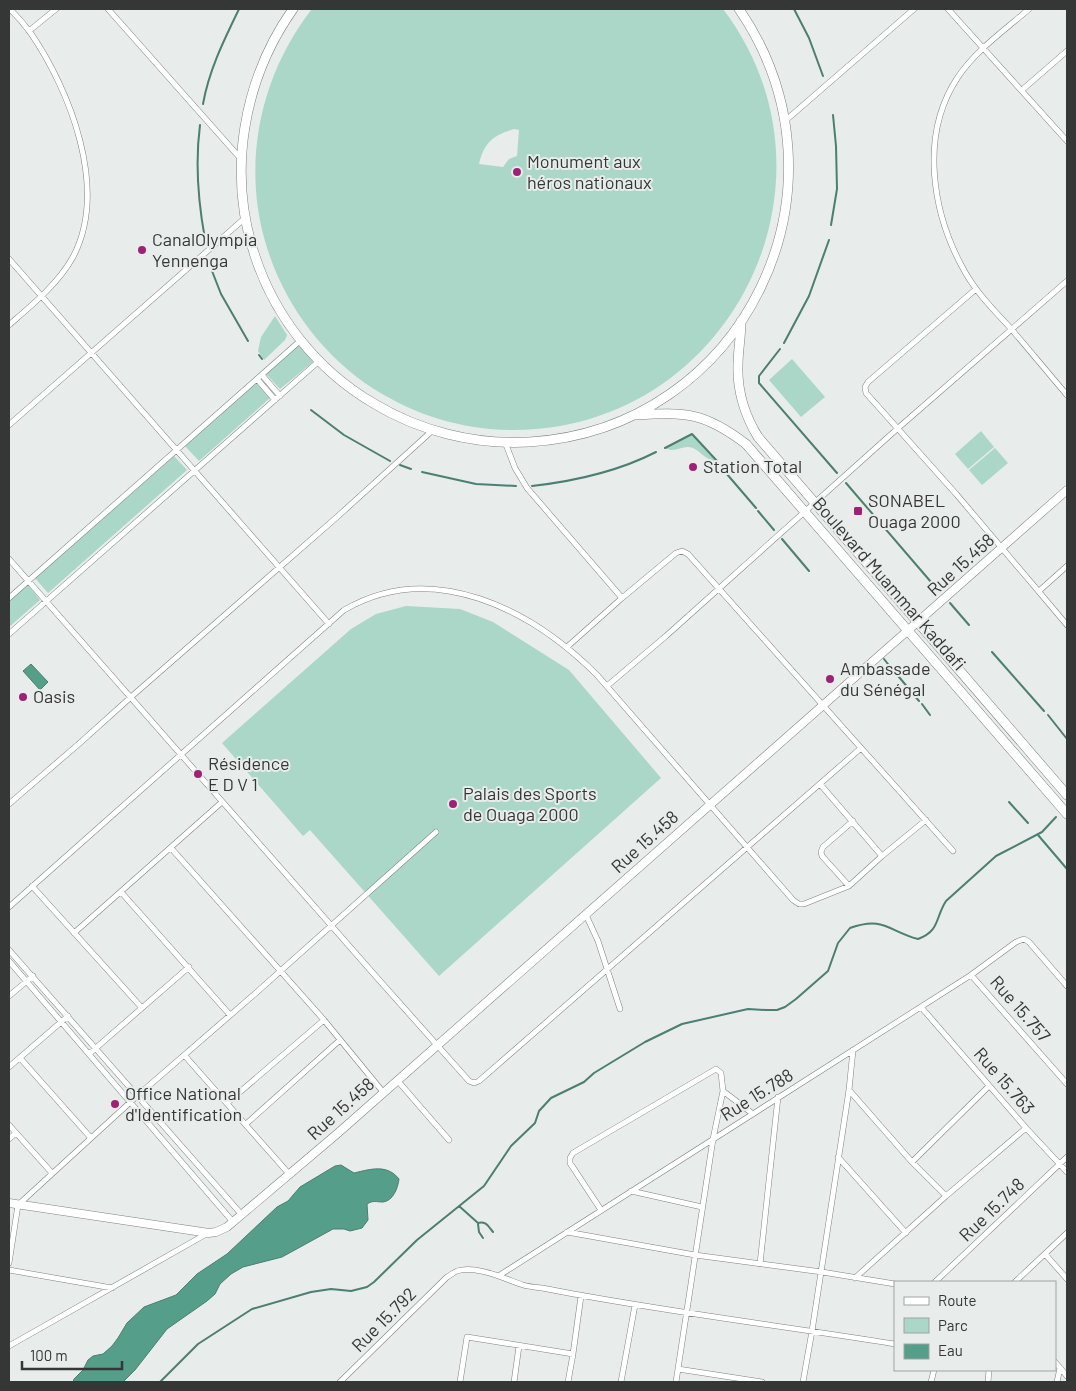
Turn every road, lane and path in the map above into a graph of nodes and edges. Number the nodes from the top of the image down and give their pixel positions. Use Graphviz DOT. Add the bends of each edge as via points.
graph roads {
  1 [pos="10,9"];
  2 [pos="56,9"];
  3 [pos="108,9"];
  4 [pos="288,9"];
  5 [pos="293,9"];
  6 [pos="738,9"];
  7 [pos="914,9"];
  8 [pos="948,9"];
  9 [pos="1029,9"];
  10 [pos="286,19"];
  11 [pos="29,31"];
  12 [pos="983,48"];
  13 [pos="1067,51"];
  14 [pos="1022,90"];
  15 [pos="785,121"];
  16 [pos="1067,141"];
  17 [pos="241,159"];
  18 [pos="245,218"];
  19 [pos="9,260"];
  20 [pos="1067,280"];
  21 [pos="976,289"];
  22 [pos="42,297"];
  23 [pos="741,321"];
  24 [pos="9,326"];
  25 [pos="1011,330"];
  26 [pos="301,340"];
  27 [pos="91,353"];
  28 [pos="319,361"];
  29 [pos="262,375"];
  30 [pos="257,379"];
  31 [pos="1067,395"];
  32 [pos="280,396"];
  33 [pos="275,400"];
  34 [pos="632,415"];
  35 [pos="9,425"];
  36 [pos="897,429"];
  37 [pos="433,430"];
  38 [pos="505,442"];
  39 [pos="176,450"];
  40 [pos="195,471"];
  41 [pos="1067,490"];
  42 [pos="815,503"];
  43 [pos="805,512"];
  44 [pos="1002,548"];
  45 [pos="9,559"];
  46 [pos="1067,566"];
  47 [pos="279,567"];
  48 [pos="28,581"];
  49 [pos="720,589"];
  50 [pos="1039,591"];
  51 [pos="9,598"];
  52 [pos="622,598"];
  53 [pos="46,602"];
  54 [pos="919,622"];
  55 [pos="329,624"];
  56 [pos="1067,625"];
  57 [pos="909,630"];
  58 [pos="9,634"];
  59 [pos="567,648"];
  60 [pos="607,686"];
  61 [pos="130,697"];
  62 [pos="823,705"];
  63 [pos="861,748"];
  64 [pos="181,755"];
  65 [pos="820,784"];
  66 [pos="1067,795"];
  67 [pos="222,802"];
  68 [pos="9,804"];
  69 [pos="711,804"];
  70 [pos="1067,814"];
  71 [pos="926,820"];
  72 [pos="852,821"];
  73 [pos="436,832"];
  74 [pos="748,847"];
  75 [pos="171,848"];
  76 [pos="953,852"];
  77 [pos="882,856"];
  78 [pos="32,886"];
  79 [pos="849,886"];
  80 [pos="121,892"];
  81 [pos="9,907"];
  82 [pos="586,915"];
  83 [pos="332,926"];
  84 [pos="74,934"];
  85 [pos="9,950"];
  86 [pos="9,961"];
  87 [pos="189,967"];
  88 [pos="608,969"];
  89 [pos="281,971"];
  90 [pos="971,975"];
  91 [pos="33,976"];
  92 [pos="26,981"];
  93 [pos="1067,986"];
  94 [pos="9,996"];
  95 [pos="921,1007"];
  96 [pos="142,1008"];
  97 [pos="620,1009"];
  98 [pos="230,1015"];
  99 [pos="68,1016"];
  100 [pos="324,1020"];
  101 [pos="61,1022"];
  102 [pos="340,1040"];
  103 [pos="437,1045"];
  104 [pos="96,1047"];
  105 [pos="853,1050"];
  106 [pos="89,1054"];
  107 [pos="185,1056"];
  108 [pos="20,1058"];
  109 [pos="9,1067"];
  110 [pos="397,1080"];
  111 [pos="1067,1084"];
  112 [pos="989,1086"];
  113 [pos="849,1090"];
  114 [pos="723,1091"];
  115 [pos="383,1092"];
  116 [pos="137,1096"];
  117 [pos="778,1097"];
  118 [pos="131,1102"];
  119 [pos="228,1103"];
  120 [pos="753,1114"];
  121 [pos="246,1124"];
  122 [pos="9,1125"];
  123 [pos="1026,1128"];
  124 [pos="16,1133"];
  125 [pos="9,1138"];
  126 [pos="91,1138"];
  127 [pos="713,1139"];
  128 [pos="449,1140"];
  129 [pos="838,1157"];
  130 [pos="1067,1157"];
  131 [pos="912,1162"];
  132 [pos="1060,1164"];
  133 [pos="1067,1172"];
  134 [pos="52,1173"];
  135 [pos="290,1175"];
  136 [pos="631,1191"];
  137 [pos="946,1196"];
  138 [pos="9,1203"];
  139 [pos="18,1205"];
  140 [pos="702,1207"];
  141 [pos="602,1210"];
  142 [pos="242,1215"];
  143 [pos="233,1222"];
  144 [pos="567,1232"];
  145 [pos="209,1233"];
  146 [pos="906,1233"];
  147 [pos="1067,1234"];
  148 [pos="1045,1254"];
  149 [pos="695,1255"];
  150 [pos="9,1263"];
  151 [pos="760,1264"];
  152 [pos="9,1270"];
  153 [pos="822,1272"];
  154 [pos="500,1276"];
  155 [pos="855,1278"];
  156 [pos="1067,1279"];
  157 [pos="936,1281"];
  158 [pos="1016,1281"];
  159 [pos="894,1284"];
  160 [pos="112,1288"];
  161 [pos="581,1296"];
  162 [pos="634,1305"];
  163 [pos="687,1314"];
  164 [pos="812,1331"];
  165 [pos="894,1344"];
  166 [pos="9,1346"];
  167 [pos="519,1346"];
  168 [pos="573,1354"];
  169 [pos="1056,1363"];
  170 [pos="1060,1368"];
  171 [pos="678,1369"];
  172 [pos="1067,1376"];
  173 [pos="340,1382"];
  174 [pos="460,1382"];
  175 [pos="514,1382"];
  176 [pos="568,1382"];
  177 [pos="621,1382"];
  178 [pos="676,1382"];
  179 [pos="752,1382"];
  180 [pos="762,1382"];
  181 [pos="803,1382"];
  182 [pos="1057,1382"];
  1 -- 11 [label="street"];
  2 -- 11 [label="street"];
  3 -- 17 [label="street"];
  4 -- 10 [label="main road"];
  5 -- 10 [label="main road"];
  6 -- 15 [label="main road" via="766,57"];
  7 -- 15 [label="street"];
  8 -- 12 [label="street"];
  9 -- 12 [label="street"];
  10 -- 17 [label="main road" via="256,81"];
  11 -- 22 [label="street" via="64,94 84,157 87,178 87,202 80,242 61,275"];
  12 -- 14 [label="street"];
  12 -- 21 [label="street" via="949,90 935,131 933,151 936,187 945,226"];
  13 -- 14 [label="street"];
  14 -- 16 [label="street"];
  15 -- 23 [label="main road" via="789,176 782,230 766,277"];
  17 -- 18 [label="main road"];
  18 -- 26 [label="main road" via="252,249 267,288"];
  18 -- 27 [label="street"];
  19 -- 22 [label="street"];
  20 -- 25 [label="street"];
  21 -- 25 [label="street"];
  21 -- 36 [label="street" via="865,387 866,393"];
  22 -- 24 [label="street"];
  22 -- 27 [label="street"];
  23 -- 34 [label="main road" via="719,350 693,375 660,400"];
  23 -- 42 [label="main road, Boulevard Muammar Kaddafi" via="738,366 741,398 753,428"];
  25 -- 31 [label="street"];
  25 -- 36 [label="street"];
  26 -- 28 [label="main road"];
  26 -- 29 [label="street"];
  27 -- 35 [label="street"];
  27 -- 39 [label="street"];
  28 -- 32 [label="street"];
  28 -- 37 [label="main road" via="372,403"];
  29 -- 30 [label="street"];
  29 -- 32 [label="street"];
  30 -- 33 [label="street"];
  30 -- 39 [label="street"];
  32 -- 33 [label="street"];
  33 -- 40 [label="street"];
  34 -- 38 [label="main road" via="570,436"];
  34 -- 43 [label="main road, Boulevard Muammar Kaddafi" via="679,413 722,427 755,452"];
  36 -- 42 [label="street"];
  36 -- 44 [label="street"];
  37 -- 38 [label="main road"];
  37 -- 47 [label="street"];
  38 -- 52 [label="street" via="527,488"];
  39 -- 40 [label="street"];
  39 -- 48 [label="street"];
  40 -- 47 [label="street"];
  40 -- 53 [label="street"];
  41 -- 44 [label="main road, Rue 15.458"];
  42 -- 43 [label="street"];
  42 -- 54 [label="main road, Boulevard Muammar Kaddafi"];
  43 -- 49 [label="street"];
  43 -- 57 [label="main road, Boulevard Muammar Kaddafi"];
  44 -- 50 [label="street"];
  44 -- 54 [label="main road, Rue 15.458"];
  45 -- 48 [label="street"];
  46 -- 50 [label="street"];
  47 -- 55 [label="street"];
  47 -- 61 [label="street"];
  48 -- 51 [label="street"];
  48 -- 53 [label="street"];
  49 -- 52 [label="street" via="682,551"];
  49 -- 60 [label="street"];
  49 -- 62 [label="street"];
  50 -- 56 [label="street"];
  52 -- 59 [label="street"];
  53 -- 58 [label="street"];
  53 -- 61 [label="street"];
  54 -- 57 [label="main road, Rue 15.458"];
  54 -- 66 [label="main road, Boulevard Muammar Kaddafi"];
  55 -- 59 [label="street" via="344,610 366,599 405,590 442,590 513,612 548,632"];
  55 -- 64 [label="street"];
  57 -- 62 [label="main road, Rue 15.458"];
  57 -- 70 [label="main road, Boulevard Muammar Kaddafi"];
  59 -- 60 [label="street"];
  60 -- 69 [label="street"];
  61 -- 64 [label="street"];
  61 -- 68 [label="street"];
  62 -- 63 [label="street"];
  62 -- 69 [label="main road, Rue 15.458"];
  63 -- 65 [label="street"];
  63 -- 71 [label="street"];
  64 -- 67 [label="street"];
  64 -- 78 [label="street"];
  65 -- 72 [label="street"];
  65 -- 74 [label="street"];
  67 -- 75 [label="street"];
  67 -- 83 [label="street"];
  69 -- 74 [label="street"];
  69 -- 82 [label="main road, Rue 15.458"];
  71 -- 76 [label="street"];
  71 -- 77 [label="street"];
  72 -- 77 [label="street"];
  72 -- 79 [label="street" via="821,852"];
  73 -- 83 [label="street"];
  74 -- 79 [label="street" via="799,904"];
  74 -- 88 [label="street"];
  75 -- 80 [label="street"];
  75 -- 89 [label="street"];
  77 -- 79 [label="street"];
  78 -- 81 [label="street"];
  78 -- 84 [label="street"];
  80 -- 84 [label="street"];
  80 -- 87 [label="street"];
  82 -- 88 [label="street"];
  82 -- 103 [label="main road, Rue 15.458"];
  83 -- 89 [label="street"];
  83 -- 103 [label="street"];
  84 -- 96 [label="street"];
  85 -- 91 [label="street"];
  86 -- 92 [label="street"];
  87 -- 96 [label="street"];
  87 -- 98 [label="street"];
  88 -- 97 [label="street"];
  88 -- 103 [label="street" via="479,1081 469,1081"];
  89 -- 98 [label="street"];
  89 -- 100 [label="street"];
  90 -- 93 [label="street, Rue 15.788" via="1024,939"];
  90 -- 95 [label="street, Rue 15.788"];
  90 -- 111 [label="street, Rue 15.757"];
  91 -- 92 [label="street"];
  91 -- 99 [label="street"];
  92 -- 94 [label="street"];
  92 -- 101 [label="street"];
  95 -- 105 [label="street, Rue 15.788"];
  95 -- 112 [label="street, Rue 15.763"];
  96 -- 104 [label="street"];
  98 -- 107 [label="street"];
  99 -- 101 [label="street"];
  99 -- 104 [label="street"];
  100 -- 102 [label="street"];
  100 -- 119 [label="street"];
  101 -- 106 [label="street"];
  101 -- 108 [label="street"];
  102 -- 115 [label="street"];
  102 -- 121 [label="street"];
  103 -- 110 [label="main road, Rue 15.458"];
  104 -- 106 [label="street"];
  104 -- 116 [label="street"];
  105 -- 113 [label="street"];
  105 -- 117 [label="street, Rue 15.788"];
  106 -- 118 [label="street"];
  107 -- 116 [label="street"];
  107 -- 119 [label="street"];
  108 -- 109 [label="street"];
  108 -- 126 [label="street"];
  110 -- 115 [label="main road, Rue 15.458"];
  110 -- 128 [label="street"];
  112 -- 123 [label="street, Rue 15.763"];
  112 -- 131 [label="street"];
  113 -- 129 [label="street"];
  113 -- 131 [label="street"];
  114 -- 120 [label="street"];
  114 -- 127 [label="street"];
  114 -- 141 [label="street" via="721,1073 716,1069 574,1153 570,1163"];
  115 -- 135 [label="main road, Rue 15.458"];
  116 -- 118 [label="street"];
  116 -- 142 [label="street"];
  117 -- 120 [label="street, Rue 15.788"];
  117 -- 151 [label="street"];
  118 -- 126 [label="street"];
  118 -- 143 [label="street"];
  119 -- 121 [label="street"];
  120 -- 127 [label="street, Rue 15.788"];
  121 -- 135 [label="street"];
  122 -- 124 [label="street"];
  123 -- 132 [label="street, Rue 15.763"];
  123 -- 137 [label="street"];
  124 -- 125 [label="street"];
  124 -- 134 [label="street"];
  126 -- 134 [label="street"];
  127 -- 136 [label="street, Rue 15.788"];
  127 -- 140 [label="street"];
  129 -- 146 [label="street"];
  129 -- 153 [label="street"];
  130 -- 132 [label="street, Rue 15.748"];
  131 -- 137 [label="street"];
  132 -- 133 [label="street, Rue 15.763"];
  132 -- 157 [label="street, Rue 15.748"];
  134 -- 139 [label="street"];
  135 -- 142 [label="main road, Rue 15.458"];
  136 -- 140 [label="street"];
  136 -- 141 [label="street, Rue 15.788"];
  137 -- 146 [label="street"];
  138 -- 139 [label="main road"];
  139 -- 145 [label="main road"];
  139 -- 150 [label="street"];
  140 -- 149 [label="street"];
  141 -- 144 [label="street, Rue 15.788"];
  142 -- 143 [label="main road, Rue 15.458"];
  143 -- 145 [label="main road, Rue 15.458"];
  144 -- 149 [label="street"];
  144 -- 154 [label="street, Rue 15.788"];
  145 -- 160 [label="street"];
  146 -- 155 [label="street"];
  147 -- 148 [label="street"];
  148 -- 156 [label="street"];
  148 -- 158 [label="street"];
  149 -- 151 [label="street"];
  149 -- 163 [label="street"];
  151 -- 153 [label="street"];
  152 -- 160 [label="street"];
  153 -- 155 [label="street"];
  153 -- 164 [label="street"];
  154 -- 161 [label="street" via="524,1285"];
  154 -- 173 [label="street, Rue 15.792" via="457,1271"];
  155 -- 159 [label="street"];
  160 -- 166 [label="street"];
  161 -- 162 [label="street"];
  161 -- 168 [label="street"];
  162 -- 163 [label="street"];
  162 -- 177 [label="street"];
  163 -- 164 [label="street"];
  163 -- 171 [label="street"];
  164 -- 165 [label="street"];
  164 -- 181 [label="street"];
  167 -- 168 [label="street"];
  167 -- 174 [label="street" via="467,1337"];
  167 -- 175 [label="street"];
  168 -- 176 [label="street"];
  169 -- 170 [label="street"];
  170 -- 172 [label="street"];
  170 -- 182 [label="street"];
  171 -- 178 [label="street"];
  171 -- 179 [label="street"];
  179 -- 180 [label="street"];
}
